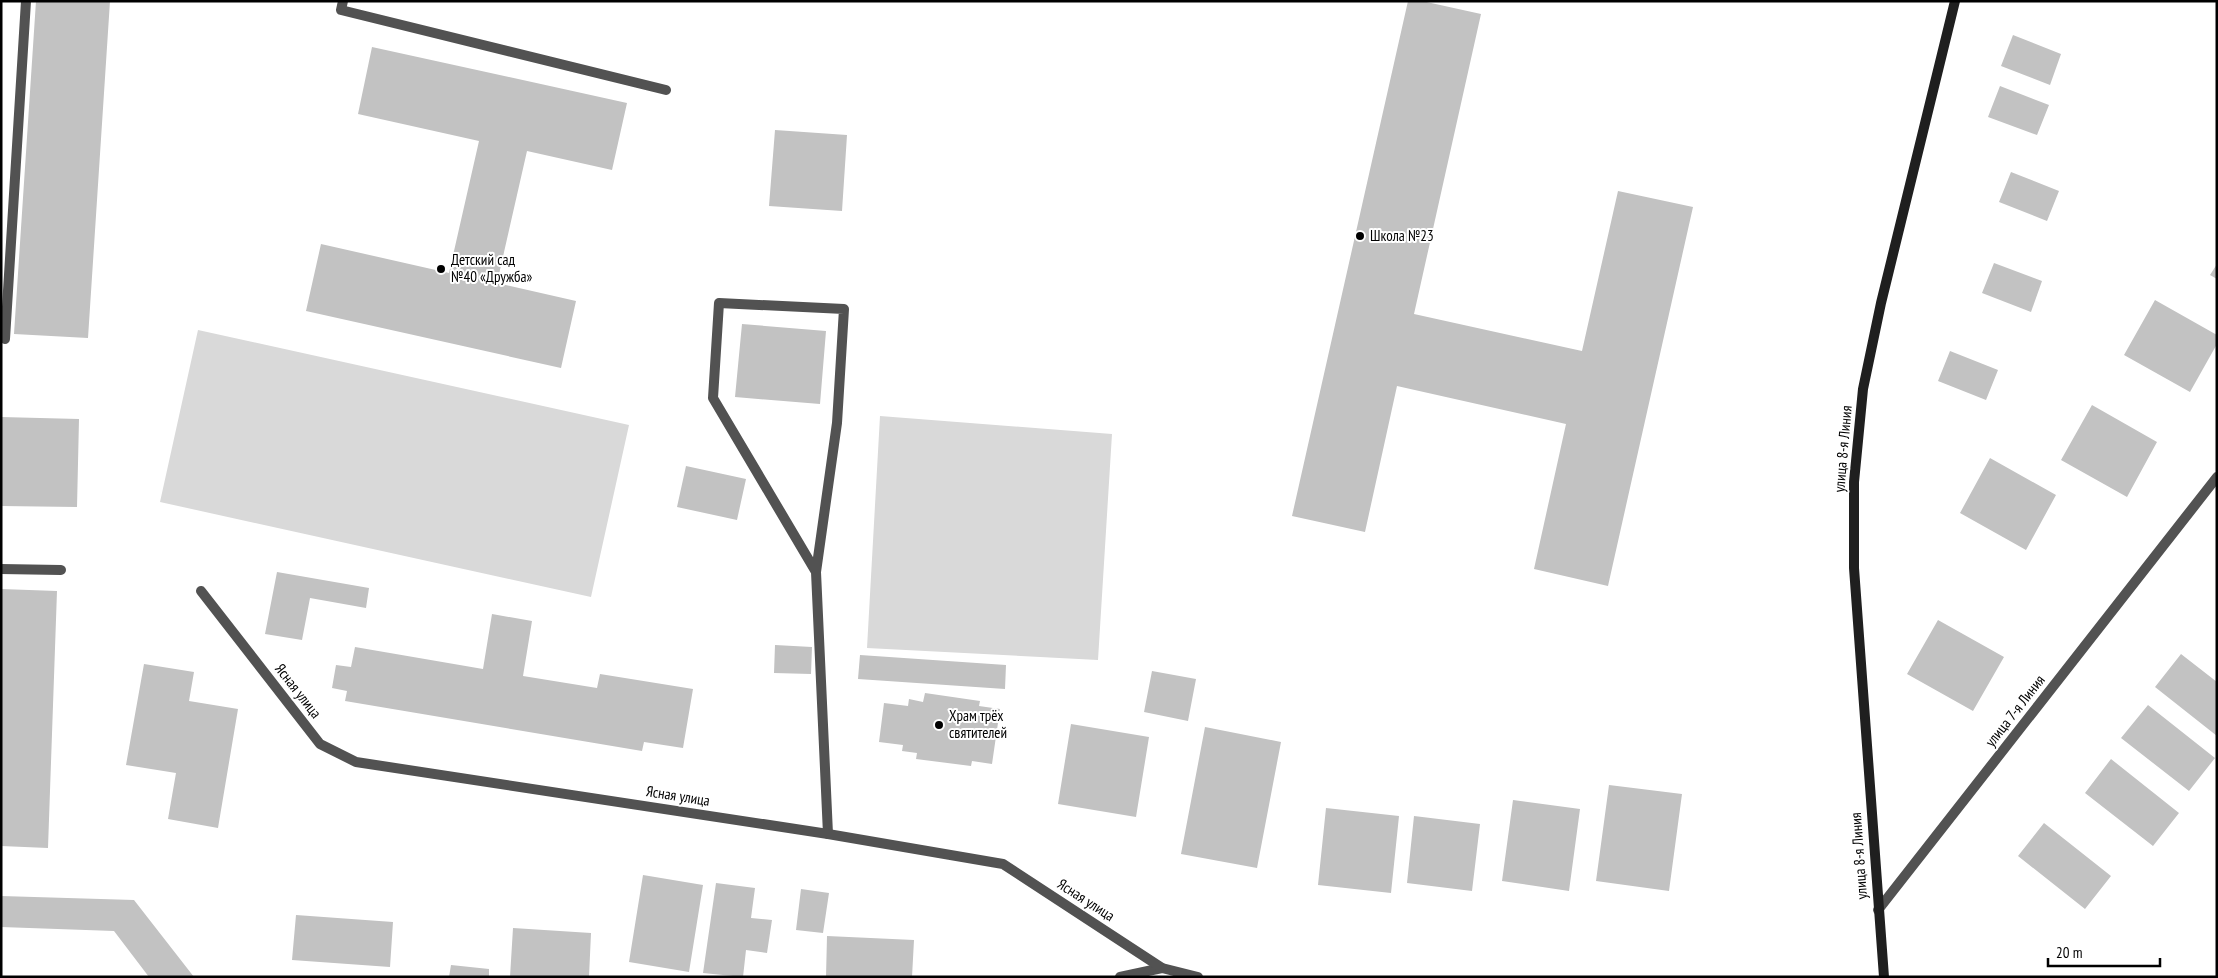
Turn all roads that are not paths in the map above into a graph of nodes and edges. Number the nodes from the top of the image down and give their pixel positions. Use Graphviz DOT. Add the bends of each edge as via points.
graph roads {
  1 [pos="26,1"];
  2 [pos="343,1"];
  3 [pos="1956,1"];
  4 [pos="666,90"];
  5 [pos="5,340"];
  6 [pos="2217,477"];
  7 [pos="1,569"];
  8 [pos="61,570"];
  9 [pos="816,572"];
  10 [pos="201,591"];
  11 [pos="828,834"];
  12 [pos="1878,910"];
  13 [pos="1162,968"];
  14 [pos="1120,977"];
  15 [pos="1198,977"];
  16 [pos="1884,977"];
  1 -- 5 [label="street"];
  2 -- 4 [label="street" via="341,10"];
  3 -- 12 [label="street, улица 8-я Линия" via="1881,303 1863,389 1854,482 1854,568"];
  6 -- 12 [label="street, улица 7-я Линия"];
  7 -- 8 [label="street"];
  9 -- 9 [label="street" via="713,398 719,303 844,309 837,423"];
  9 -- 11 [label="street"];
  10 -- 11 [label="street, Ясная улица" via="320,744 356,762"];
  11 -- 13 [label="street, Ясная улица" via="1003,864"];
  12 -- 16 [label="street"];
  13 -- 14 [label="street"];
  13 -- 15 [label="street, Ясная улица"];
}
